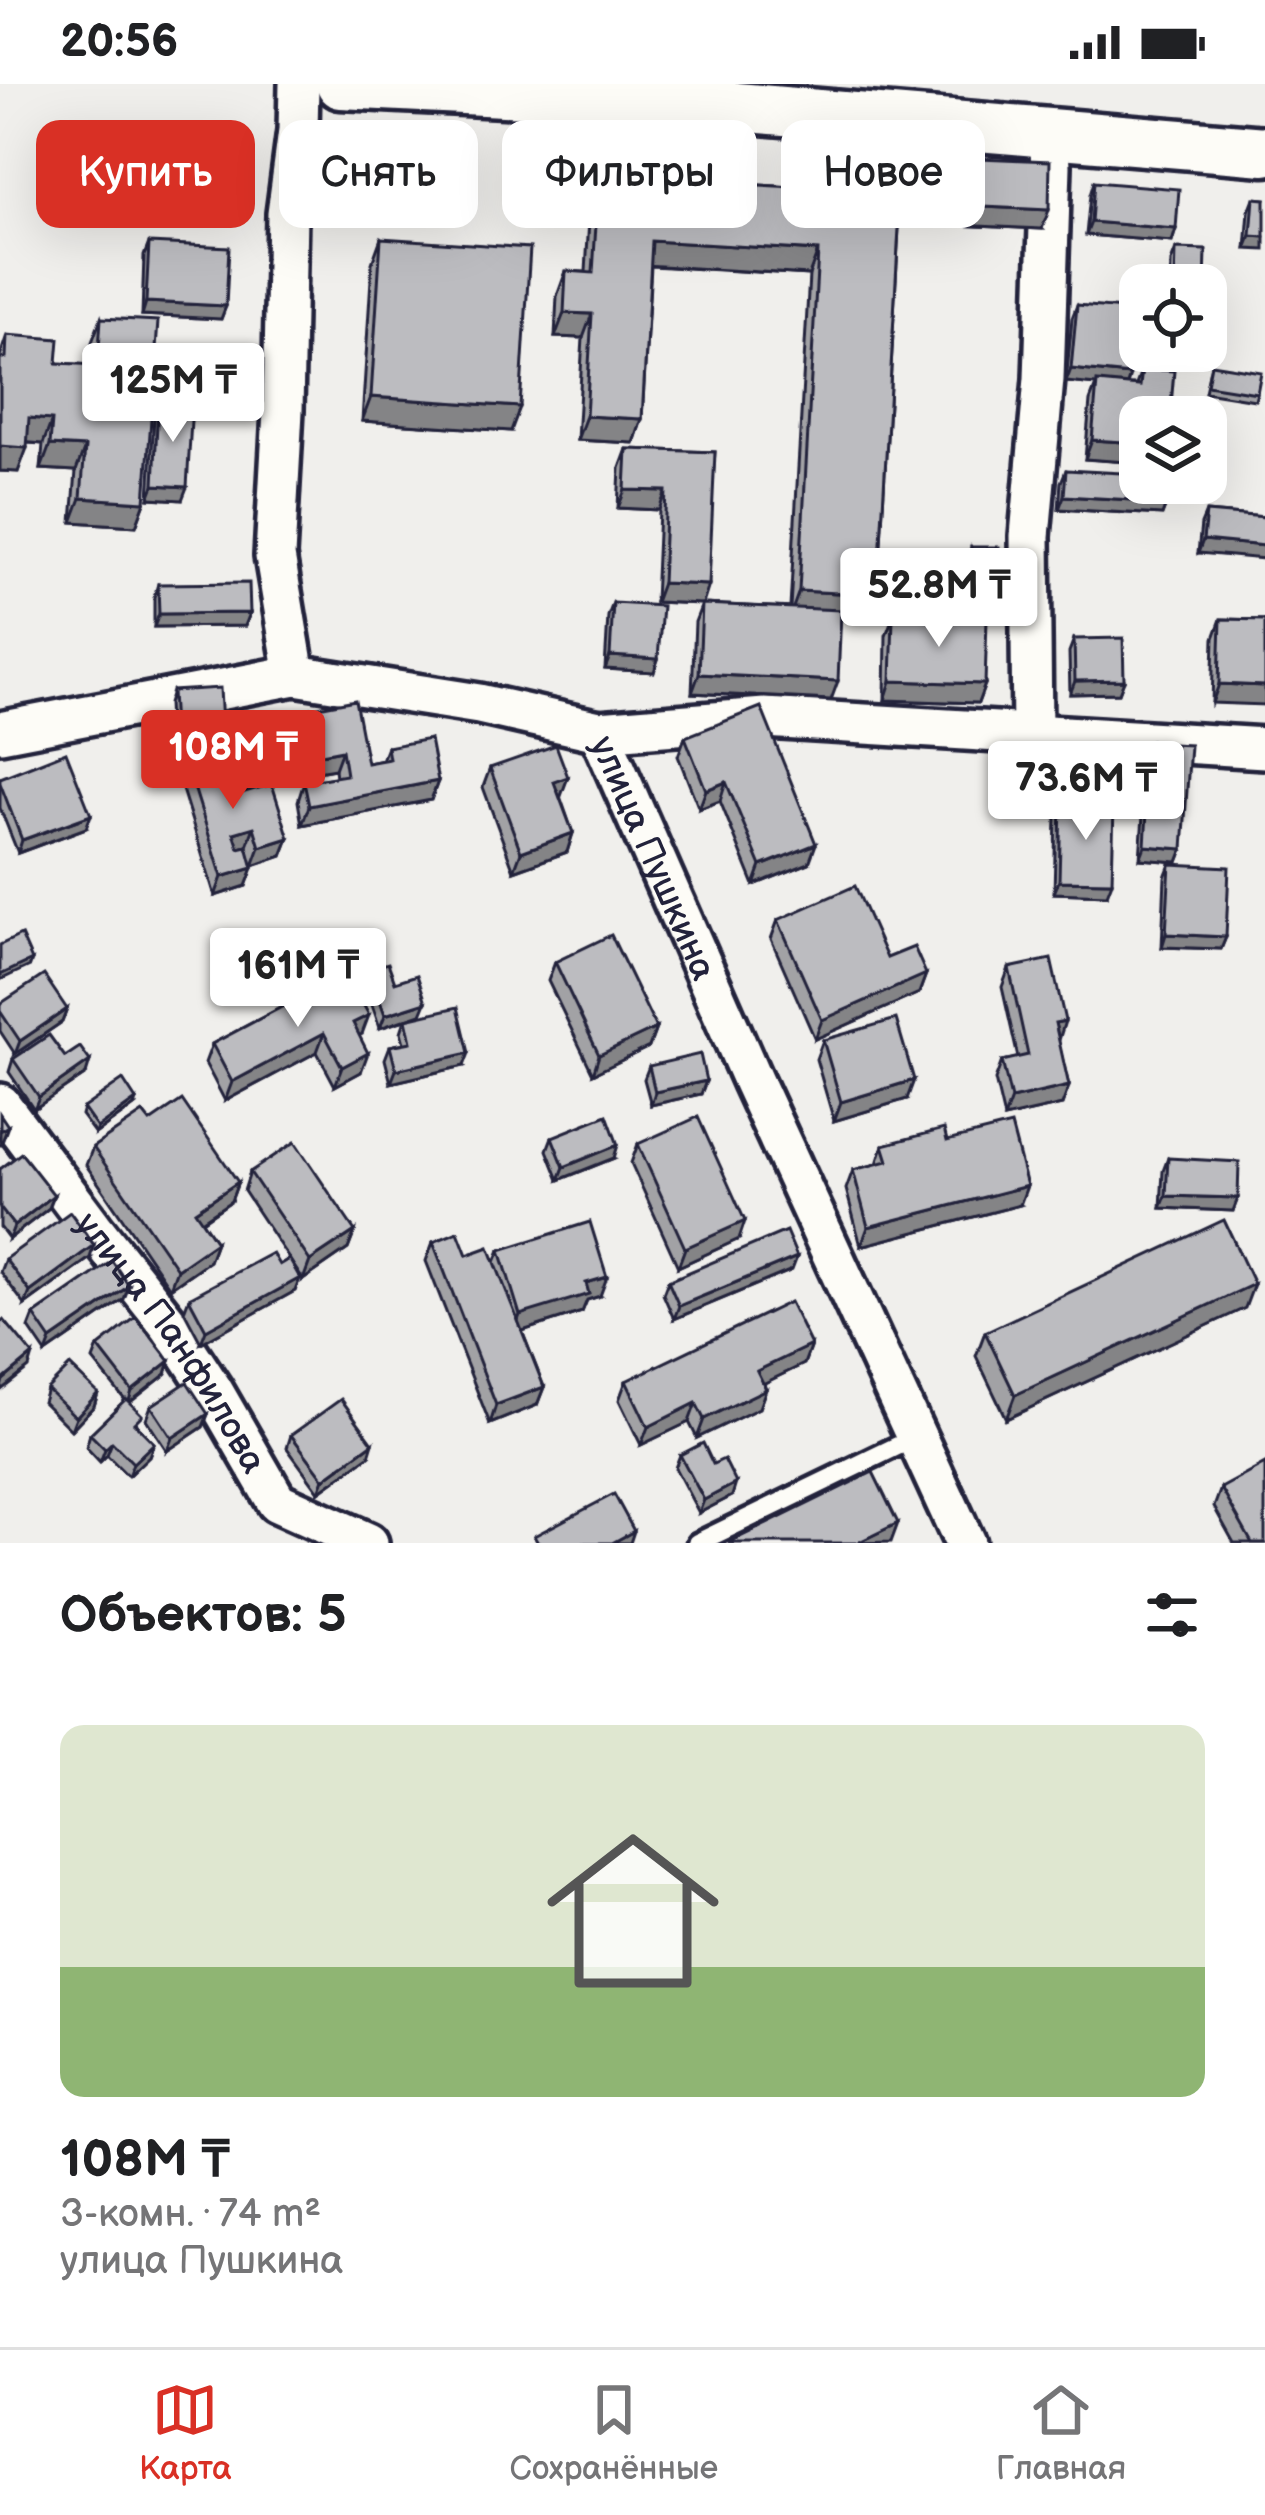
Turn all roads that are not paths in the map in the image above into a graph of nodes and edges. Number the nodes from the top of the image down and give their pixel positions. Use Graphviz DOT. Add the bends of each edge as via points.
graph roads {
  1 [pos="299,84"];
  2 [pos="340,84"];
  3 [pos="1049,134"];
  4 [pos="1265,151"];
  5 [pos="295,675"];
  6 [pos="0,731"];
  7 [pos="598,731"];
  8 [pos="1032,733"];
  9 [pos="1265,748"];
  10 [pos="0,1103"];
  11 [pos="916,1437"];
  12 [pos="368,1543"];
  13 [pos="698,1543"];
  14 [pos="964,1543"];
  1 -- 5 [label="street" via="275,556"];
  2 -- 3 [label="street" via="628,98"];
  3 -- 4 [label="street"];
  3 -- 8 [label="street" via="1044,379 1030,536"];
  5 -- 6 [label="street, улица Пушкина"];
  5 -- 7 [label="street, улица Пушкина"];
  7 -- 8 [label="street" via="764,718"];
  7 -- 11 [label="street, улица Пушкина"];
  8 -- 9 [label="street"];
  10 -- 12 [label="street, улица Панфилова" via="171,1327 277,1502"];
  11 -- 13 [label="lane"];
  11 -- 14 [label="street, улица Пушкина"];
}
